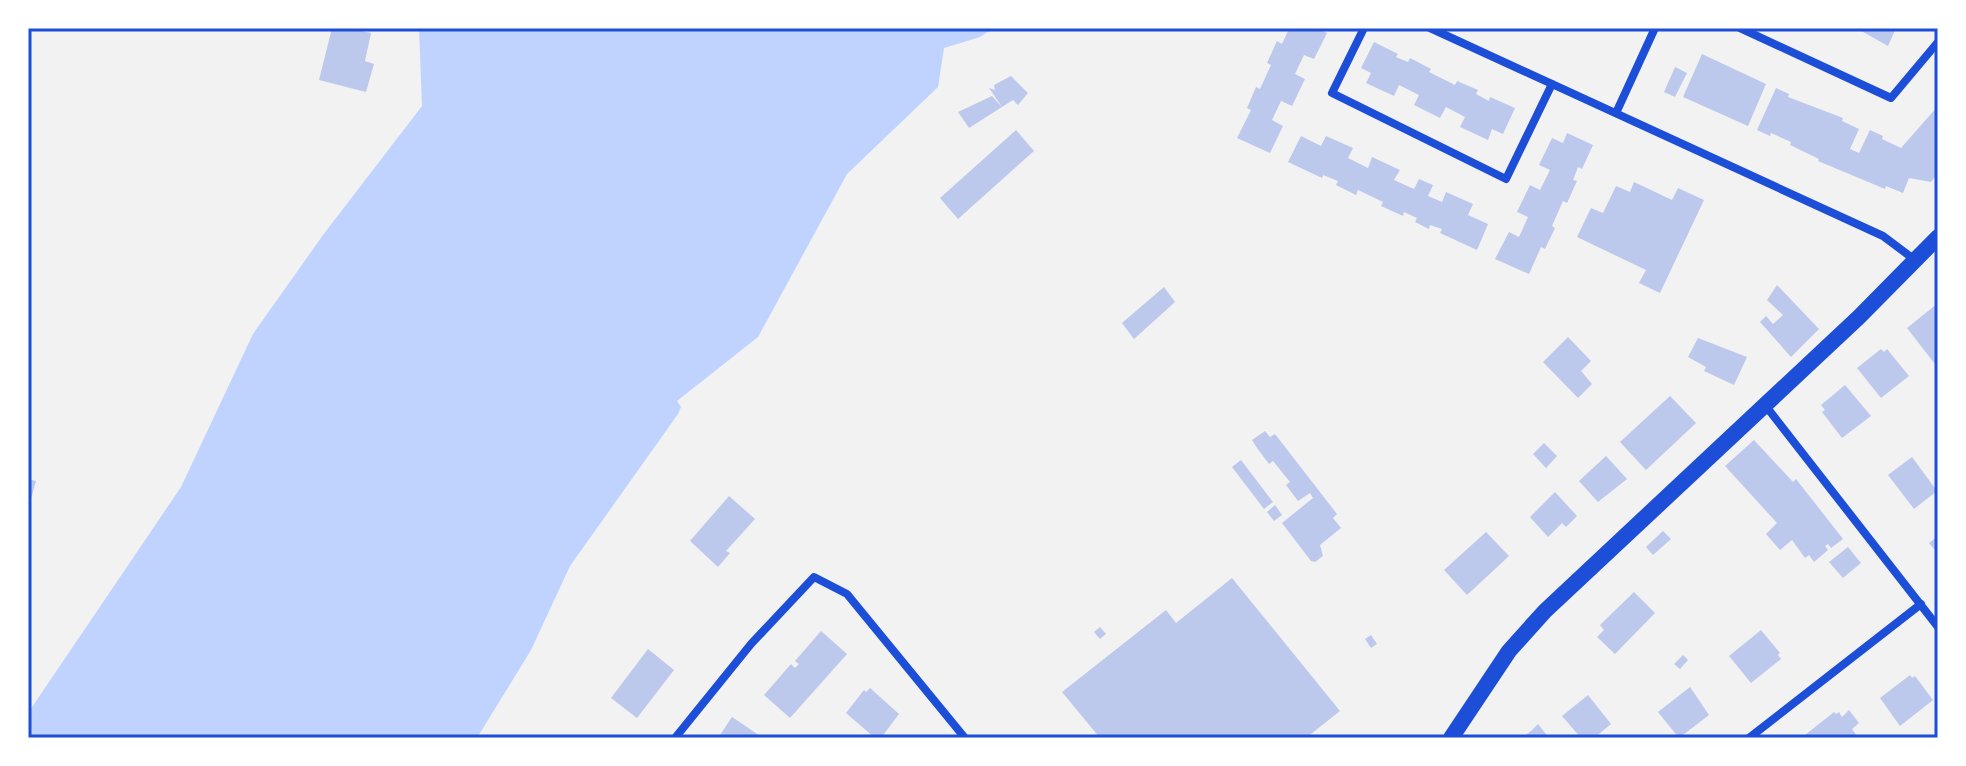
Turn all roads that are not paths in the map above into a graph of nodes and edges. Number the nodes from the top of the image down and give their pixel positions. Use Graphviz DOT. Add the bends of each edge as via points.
graph roads {
  1 [pos="1364,28"];
  2 [pos="1430,28"];
  3 [pos="1655,28"];
  4 [pos="1740,28"];
  5 [pos="1938,42"];
  6 [pos="1552,84"];
  7 [pos="1616,113"];
  8 [pos="1938,237"];
  9 [pos="1915,260"];
  10 [pos="1765,405"];
  11 [pos="1921,604"];
  12 [pos="1938,627"];
  13 [pos="675,738"];
  14 [pos="965,738"];
  15 [pos="1451,738"];
  16 [pos="1749,738"];
  1 -- 6 [label="street" via="1332,93 1506,179"];
  2 -- 6 [label="street"];
  3 -- 7 [label="street"];
  4 -- 5 [label="street" via="1891,98"];
  6 -- 7 [label="street"];
  7 -- 9 [label="street" via="1883,236"];
  8 -- 9 [label="main road"];
  9 -- 10 [label="main road"];
  10 -- 11 [label="street"];
  10 -- 15 [label="main road" via="1545,611 1509,651"];
  11 -- 12 [label="street"];
  11 -- 16 [label="street"];
  13 -- 14 [label="street" via="814,577 847,594"];
}
